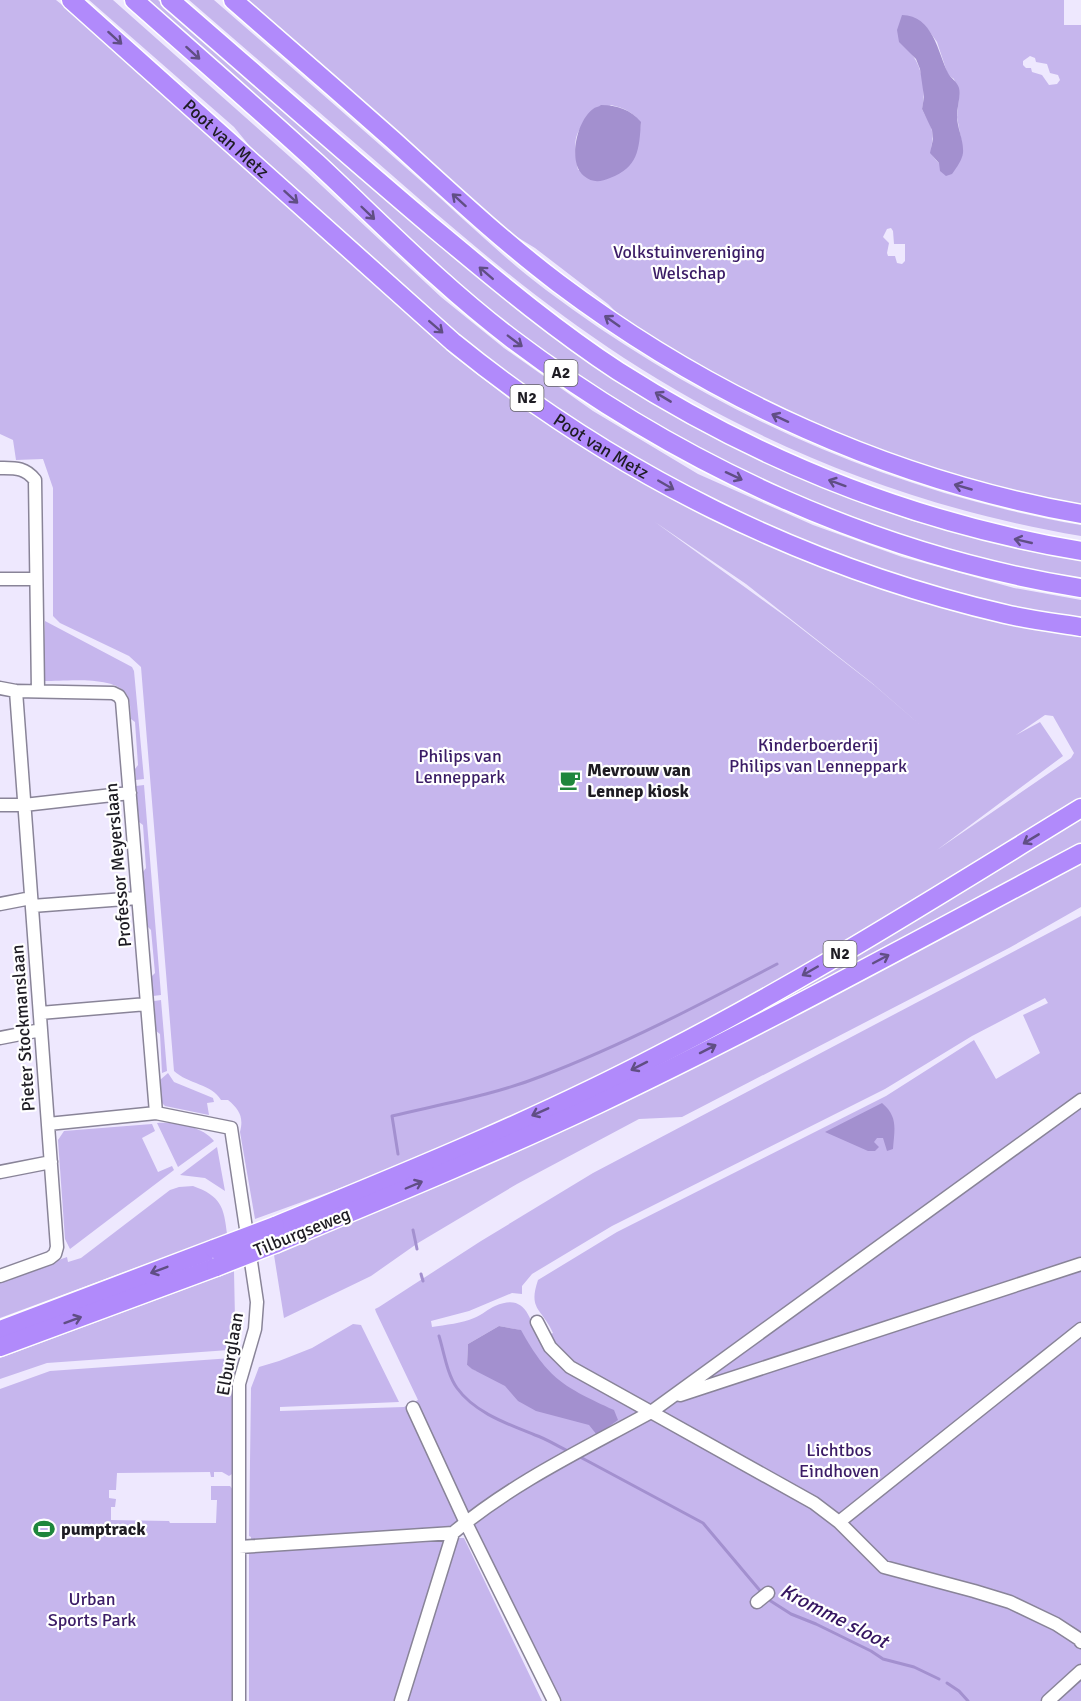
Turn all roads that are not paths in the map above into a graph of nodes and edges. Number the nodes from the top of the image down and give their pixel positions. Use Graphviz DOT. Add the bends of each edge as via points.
graph roads {
  1 [pos="71,0"];
  2 [pos="134,0"];
  3 [pos="170,0"];
  4 [pos="233,0"];
  5 [pos="0,468"];
  6 [pos="1081,514"];
  7 [pos="1081,551"];
  8 [pos="0,579"];
  9 [pos="36,579"];
  10 [pos="1081,588"];
  11 [pos="1081,627"];
  12 [pos="0,688"];
  13 [pos="16,691"];
  14 [pos="38,691"];
  15 [pos="130,793"];
  16 [pos="0,805"];
  17 [pos="24,805"];
  18 [pos="1081,808"];
  19 [pos="1081,853"];
  20 [pos="138,898"];
  21 [pos="32,902"];
  22 [pos="0,904"];
  23 [pos="147,1004"];
  24 [pos="40,1013"];
  25 [pos="41,1030"];
  26 [pos="0,1038"];
  27 [pos="596,1096"];
  28 [pos="1081,1100"];
  29 [pos="156,1113"];
  30 [pos="48,1124"];
  31 [pos="51,1162"];
  32 [pos="0,1172"];
  33 [pos="276,1234"];
  34 [pos="1081,1264"];
  35 [pos="0,1275"];
  36 [pos="537,1322"];
  37 [pos="1081,1329"];
  38 [pos="0,1330"];
  39 [pos="0,1347"];
  40 [pos="668,1399"];
  41 [pos="413,1408"];
  42 [pos="651,1412"];
  43 [pos="839,1522"];
  44 [pos="466,1523"];
  45 [pos="453,1533"];
  46 [pos="239,1547"];
  47 [pos="1081,1639"];
  48 [pos="1081,1671"];
  49 [pos="239,1701"];
  50 [pos="401,1701"];
  51 [pos="554,1701"];
  52 [pos="1048,1701"];
  1 -- 11 [label="highway, Poot van Metz / N2, one-way" via="446,336 580,434 685,496 801,549 893,582 1006,614"];
  2 -- 10 [label="highway, Poot van Metz / A2, one-way" via="450,288 601,401 706,463 818,513 961,561"];
  7 -- 3 [label="highway, A2, one-way" via="1024,542 915,511 831,481 722,432 618,371 501,285"];
  6 -- 4 [label="highway, one-way" via="938,480 847,447 766,412 638,339 557,282"];
  5 -- 9 [label="street" via="21,468 35,480"];
  8 -- 9 [label="street"];
  9 -- 14 [label="street"];
  12 -- 13 [label="street"];
  13 -- 14 [label="street"];
  13 -- 17 [label="street, Pieter Stockmanslaan"];
  14 -- 15 [label="street, Professor Meyerslaan" via="119,696"];
  15 -- 17 [label="street"];
  15 -- 20 [label="street, Professor Meyerslaan"];
  16 -- 17 [label="street"];
  17 -- 21 [label="street, Pieter Stockmanslaan"];
  18 -- 27 [label="highway, N2, one-way"];
  27 -- 19 [label="highway, N2, one-way" via="773,1015"];
  20 -- 21 [label="street"];
  20 -- 23 [label="street, Professor Meyerslaan"];
  21 -- 22 [label="street"];
  21 -- 24 [label="street, Pieter Stockmanslaan"];
  23 -- 24 [label="street"];
  23 -- 29 [label="street, Professor Meyerslaan"];
  24 -- 25 [label="street, Pieter Stockmanslaan"];
  25 -- 26 [label="street"];
  25 -- 30 [label="street, Pieter Stockmanslaan"];
  27 -- 33 [label="highway, Tilburgseweg" via="469,1144"];
  28 -- 40 [label="street"];
  29 -- 30 [label="street"];
  29 -- 46 [label="street, Elburglaan" via="231,1128 257,1302 255,1329 239,1384"];
  30 -- 31 [label="street, Pieter Stockmanslaan"];
  31 -- 32 [label="street"];
  31 -- 35 [label="street, Pieter Stockmanslaan" via="55,1254"];
  33 -- 38 [label="highway, Tilburgseweg, one-way, bridge" via="213,1249"];
  39 -- 33 [label="highway, Tilburgseweg, one-way, bridge" via="216,1267"];
  34 -- 40 [label="street"];
  36 -- 42 [label="street" via="550,1347 570,1367"];
  37 -- 43 [label="street"];
  40 -- 42 [label="street"];
  41 -- 44 [label="street"];
  42 -- 43 [label="street" via="814,1503"];
  42 -- 44 [label="street" via="551,1467"];
  43 -- 47 [label="street" via="884,1567 1010,1602"];
  44 -- 45 [label="street"];
  44 -- 51 [label="street"];
  45 -- 46 [label="street"];
  45 -- 50 [label="street"];
  46 -- 49 [label="street, Elburglaan"];
  48 -- 52 [label="street"];
}
